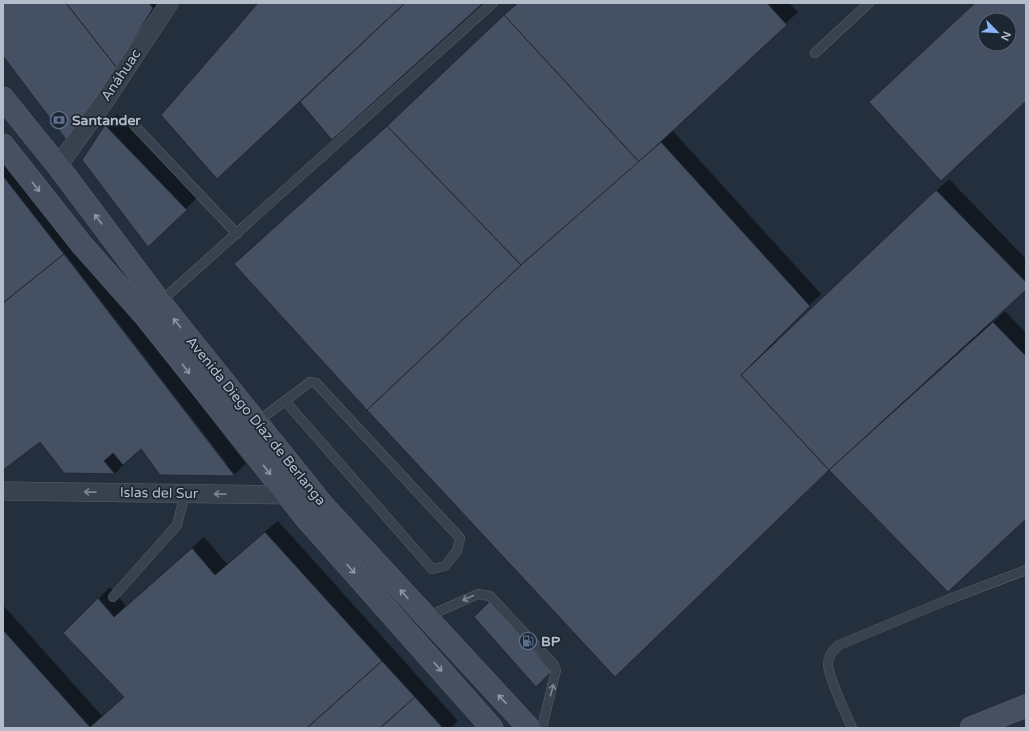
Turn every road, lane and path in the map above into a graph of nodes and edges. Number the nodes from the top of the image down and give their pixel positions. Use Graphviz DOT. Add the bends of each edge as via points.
graph roads {
  1 [pos="169,3"];
  2 [pos="493,3"];
  3 [pos="869,3"];
  4 [pos="815,53"];
  5 [pos="3,98"];
  6 [pos="133,124"];
  7 [pos="3,144"];
  8 [pos="58,166"];
  9 [pos="237,234"];
  10 [pos="82,245"];
  11 [pos="160,302"];
  12 [pos="285,402"];
  13 [pos="257,422"];
  14 [pos="3,491"];
  15 [pos="185,494"];
  16 [pos="287,495"];
  17 [pos="315,495"];
  18 [pos="1026,570"];
  19 [pos="112,597"];
  20 [pos="426,617"];
  21 [pos="1026,706"];
  22 [pos="492,728"];
  23 [pos="529,728"];
  24 [pos="542,728"];
  25 [pos="852,728"];
  26 [pos="971,728"];
  1 -- 8 [label="street, Anáhuac"];
  2 -- 9 [label="lane"];
  3 -- 4 [label="lane"];
  5 -- 8 [label="main road, Avenida Diego Díaz de Berlanga"];
  6 -- 9 [label="lane"];
  7 -- 8 [label="main road" via="23,161 41,170"];
  7 -- 10 [label="main road, Avenida Diego Díaz de Berlanga, one-way"];
  11 -- 8 [label="main road, Avenida Diego Díaz de Berlanga, one-way"];
  9 -- 11 [label="lane"];
  10 -- 11 [label="main road" via="97,255 148,306 153,307"];
  10 -- 16 [label="main road, Avenida Diego Díaz de Berlanga, one-way" via="145,316"];
  13 -- 11 [label="main road, Avenida Diego Díaz de Berlanga, one-way"];
  12 -- 12 [label="lane" via="310,382 322,388 460,538 457,551 445,566 432,569"];
  12 -- 13 [label="lane"];
  13 -- 17 [label="main road, Avenida Diego Díaz de Berlanga"];
  15 -- 14 [label="street, Islas del Sur, one-way"];
  16 -- 15 [label="street, Islas del Sur, one-way"];
  15 -- 19 [label="lane" via="177,525"];
  16 -- 17 [label="street, Islas del Sur"];
  16 -- 22 [label="main road, Avenida Diego Díaz de Berlanga, one-way"];
  20 -- 17 [label="main road, Avenida Diego Díaz de Berlanga, one-way"];
  18 -- 25 [label="lane" via="940,603 839,645 833,650 828,664 830,676"];
  23 -- 20 [label="main road, Avenida Diego Díaz de Berlanga, one-way"];
  24 -- 20 [label="lane, one-way" via="556,670 490,596 478,594"];
  21 -- 26 [label="main road"];
}
